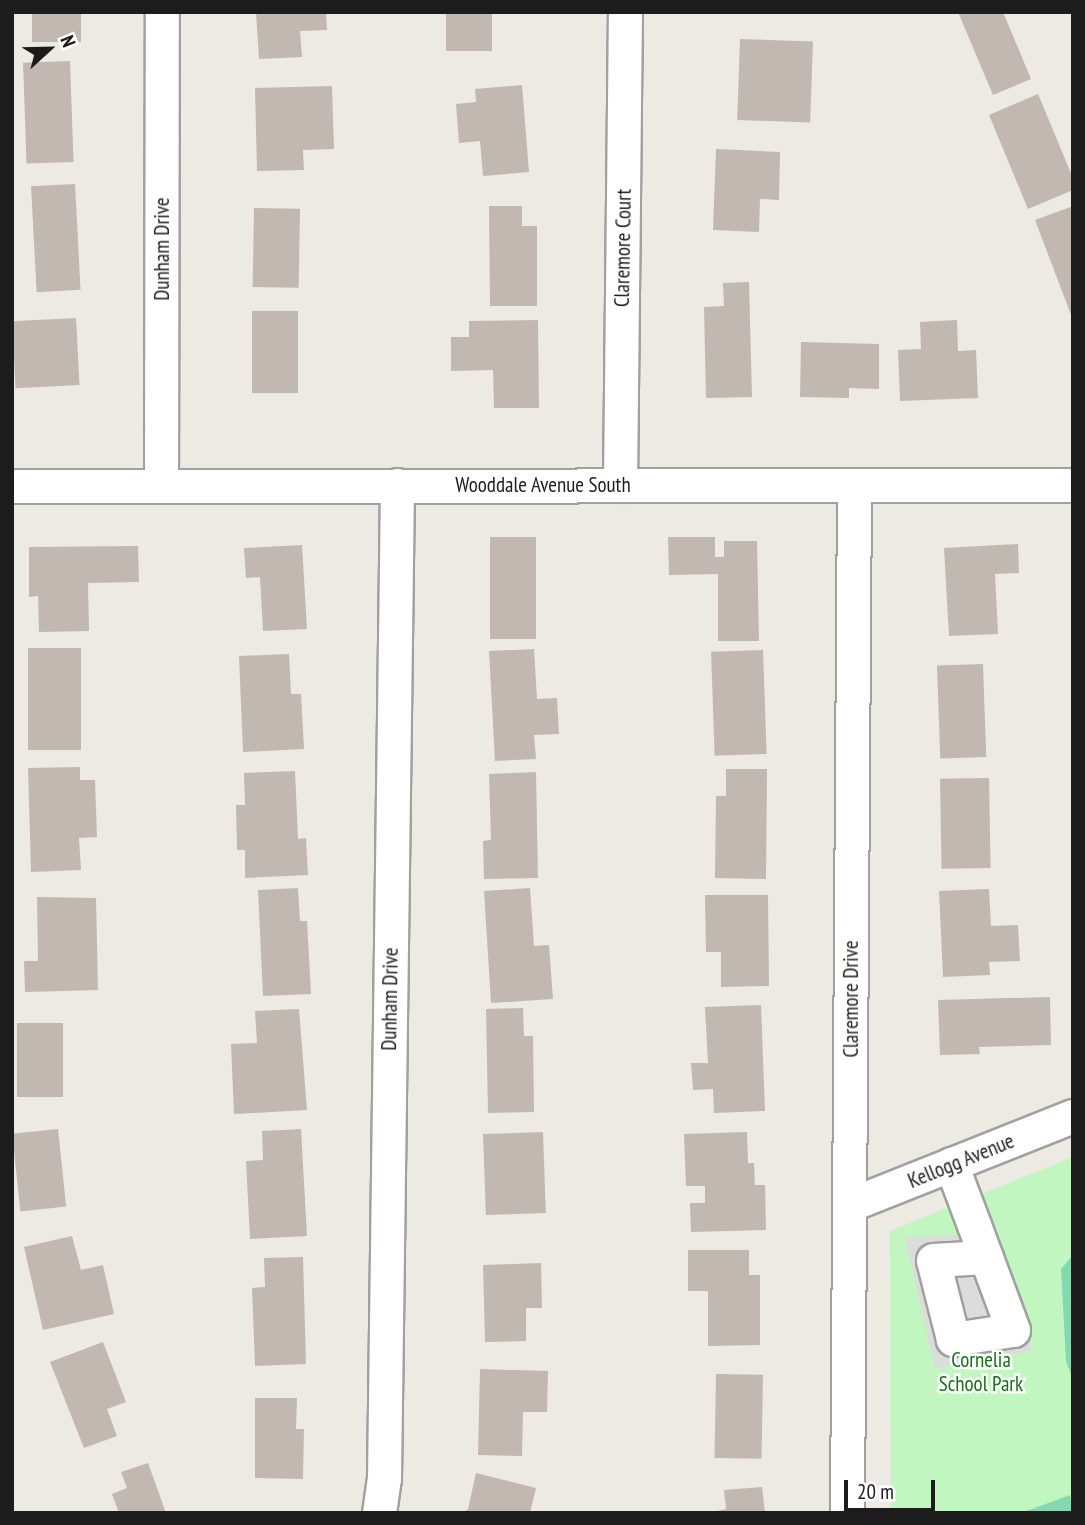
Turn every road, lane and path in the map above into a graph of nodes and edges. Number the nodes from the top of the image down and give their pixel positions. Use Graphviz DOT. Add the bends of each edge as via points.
graph roads {
  1 [pos="162,12"];
  2 [pos="625,12"];
  3 [pos="397,485"];
  4 [pos="621,485"];
  5 [pos="1073,485"];
  6 [pos="12,486"];
  7 [pos="161,486"];
  8 [pos="854,486"];
  9 [pos="1073,1116"];
  10 [pos="951,1164"];
  11 [pos="849,1205"];
  12 [pos="986,1257"];
  13 [pos="379,1513"];
  14 [pos="848,1513"];
  1 -- 7 [label="street, Dunham Drive"];
  2 -- 4 [label="street, Claremore Court"];
  3 -- 4 [label="street, Wooddale Avenue South"];
  3 -- 7 [label="street, Wooddale Avenue South"];
  3 -- 13 [label="street, Dunham Drive" via="384,1479"];
  4 -- 8 [label="street, Wooddale Avenue South"];
  5 -- 8 [label="street, Wooddale Avenue South"];
  6 -- 7 [label="street, Wooddale Avenue South"];
  8 -- 11 [label="street, Claremore Drive"];
  9 -- 10 [label="street, Kellogg Avenue"];
  10 -- 11 [label="street, Kellogg Avenue"];
  10 -- 12 [label="street"];
  11 -- 14 [label="street, Claremore Drive"];
}
